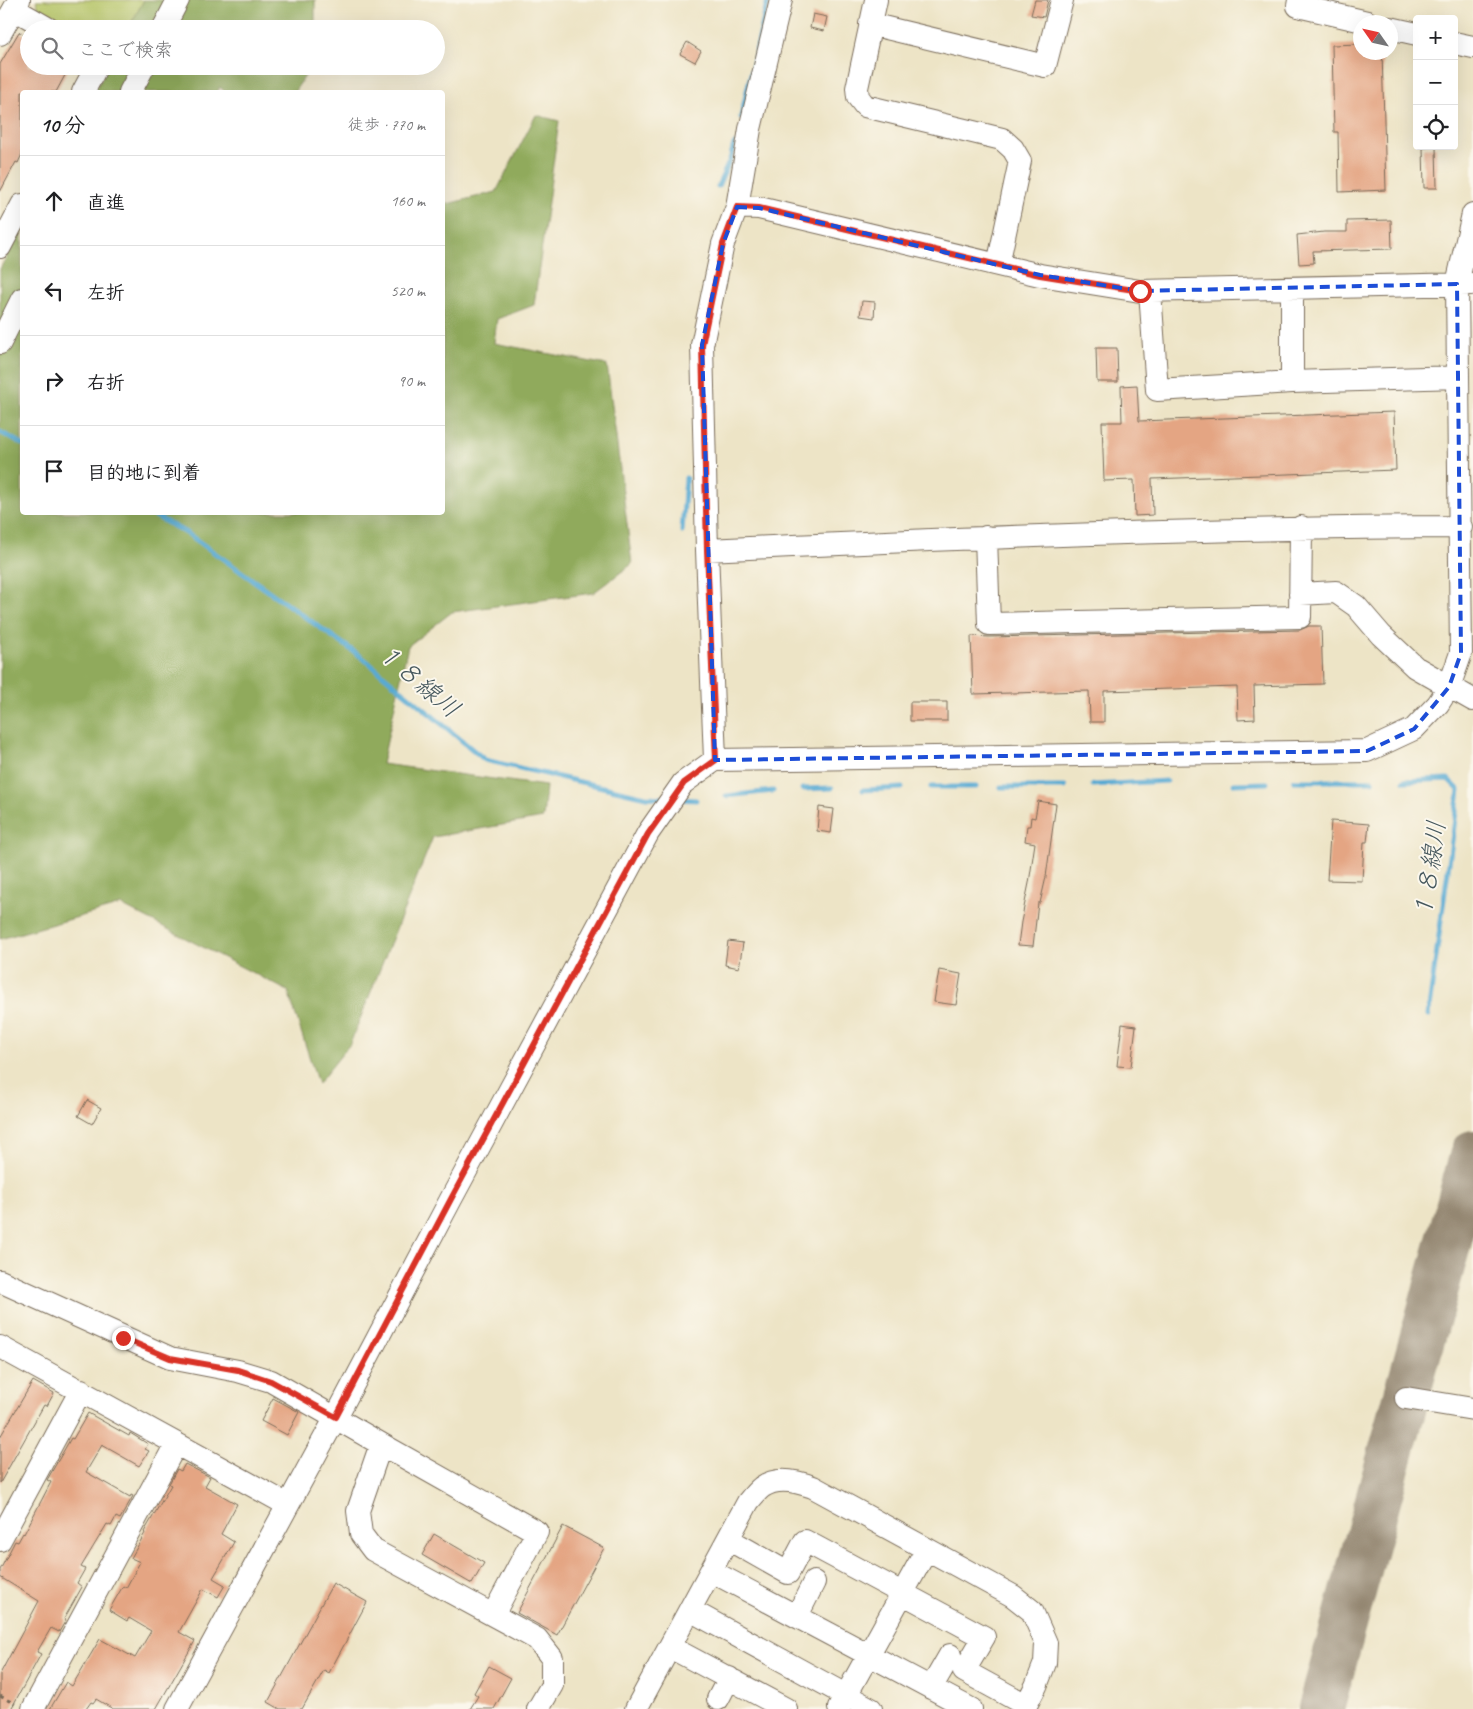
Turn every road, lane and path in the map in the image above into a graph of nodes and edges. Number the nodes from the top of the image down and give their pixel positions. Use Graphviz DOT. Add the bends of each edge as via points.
graph roads {
  1 [pos="178,0"];
  2 [pos="781,0"];
  3 [pos="874,0"];
  4 [pos="1062,0"];
  5 [pos="1299,0"];
  6 [pos="16,5"];
  7 [pos="1353,19"];
  8 [pos="37,20"];
  9 [pos="168,20"];
  10 [pos="870,24"];
  11 [pos="1398,30"];
  12 [pos="1413,33"];
  13 [pos="0,34"];
  14 [pos="1458,44"];
  15 [pos="1473,47"];
  16 [pos="92,75"];
  17 [pos="139,75"];
  18 [pos="84,90"];
  19 [pos="131,90"];
  20 [pos="737,207"];
  21 [pos="20,209"];
  22 [pos="1473,214"];
  23 [pos="0,247"];
  24 [pos="998,265"];
  25 [pos="1465,284"];
  26 [pos="1292,288"];
  27 [pos="1150,291"];
  28 [pos="20,303"];
  29 [pos="0,343"];
  30 [pos="1458,377"];
  31 [pos="1292,382"];
  32 [pos="1461,526"];
  33 [pos="1300,527"];
  34 [pos="986,537"];
  35 [pos="707,550"];
  36 [pos="1300,594"];
  37 [pos="1449,687"];
  38 [pos="1473,700"];
  39 [pos="716,760"];
  40 [pos="0,1281"];
  41 [pos="0,1347"];
  42 [pos="81,1390"];
  43 [pos="1406,1398"];
  44 [pos="1473,1409"];
  45 [pos="336,1417"];
  46 [pos="176,1444"];
  47 [pos="381,1444"];
  48 [pos="288,1505"];
  49 [pos="728,1539"];
  50 [pos="0,1540"];
  51 [pos="926,1549"];
  52 [pos="711,1571"];
  53 [pos="814,1582"];
  54 [pos="902,1594"];
  55 [pos="690,1610"];
  56 [pos="494,1615"];
  57 [pos="796,1616"];
  58 [pos="670,1646"];
  59 [pos="869,1654"];
  60 [pos="950,1655"];
  61 [pos="729,1678"];
  62 [pos="931,1688"];
  63 [pos="0,1696"];
  64 [pos="718,1699"];
  65 [pos="843,1702"];
  66 [pos="25,1707"];
  67 [pos="641,1707"];
  68 [pos="776,1707"];
  69 [pos="1025,1707"];
  70 [pos="177,1709"];
  71 [pos="538,1709"];
  72 [pos="871,1709"];
  73 [pos="971,1709"];
  1 -- 9 [label="street"];
  2 -- 20 [label="street" via="750,129"];
  3 -- 10 [label="street"];
  4 -- 10 [label="street" via="1045,66"];
  5 -- 7 [label="street" via="1298,6"];
  6 -- 8 [label="street"];
  6 -- 13 [label="street"];
  10 -- 24 [label="street" via="857,88 858,97 865,106 1002,139 1020,161"];
  11 -- 12 [label="street"];
  14 -- 15 [label="street"];
  16 -- 18 [label="street"];
  17 -- 19 [label="street"];
  20 -- 24 [label="street" via="759,208"];
  20 -- 35 [label="street" via="723,244 702,345"];
  21 -- 23 [label="street"];
  22 -- 25 [label="street"];
  24 -- 27 [label="street" via="1040,275"];
  25 -- 26 [label="street"];
  25 -- 30 [label="street"];
  26 -- 27 [label="street"];
  26 -- 31 [label="street"];
  27 -- 31 [label="street" via="1157,390"];
  28 -- 29 [label="street"];
  30 -- 31 [label="street"];
  30 -- 32 [label="street"];
  32 -- 33 [label="street"];
  32 -- 37 [label="street" via="1461,653"];
  33 -- 34 [label="street"];
  33 -- 36 [label="street"];
  34 -- 35 [label="street"];
  34 -- 36 [label="street" via="989,624 1300,617"];
  35 -- 39 [label="street"];
  36 -- 37 [label="street" via="1336,592 1356,606 1415,667"];
  37 -- 38 [label="street"];
  37 -- 39 [label="street" via="1414,729 1367,751"];
  39 -- 45 [label="street" via="684,783 648,834"];
  40 -- 45 [label="street" via="170,1358 238,1370 271,1381"];
  41 -- 42 [label="street"];
  42 -- 46 [label="street"];
  42 -- 50 [label="street"];
  43 -- 44 [label="street"];
  45 -- 47 [label="street"];
  45 -- 48 [label="street"];
  46 -- 48 [label="street"];
  46 -- 66 [label="street"];
  47 -- 56 [label="street" via="358,1511 361,1534 373,1550"];
  47 -- 56 [label="street" via="537,1532"];
  48 -- 70 [label="street"];
  49 -- 51 [label="street" via="748,1502 762,1487 776,1481 796,1481 813,1486"];
  49 -- 52 [label="street"];
  49 -- 54 [label="street" via="788,1573 806,1541"];
  51 -- 54 [label="street"];
  51 -- 69 [label="street" via="1013,1596 1032,1612 1046,1643 1045,1663"];
  52 -- 55 [label="street"];
  52 -- 57 [label="street"];
  53 -- 57 [label="street"];
  54 -- 59 [label="street"];
  54 -- 69 [label="street" via="984,1637 964,1671"];
  55 -- 58 [label="street"];
  55 -- 65 [label="street"];
  56 -- 71 [label="street" via="537,1639 552,1658 552,1685"];
  57 -- 59 [label="street"];
  58 -- 61 [label="street"];
  58 -- 67 [label="street"];
  59 -- 62 [label="street"];
  59 -- 65 [label="street"];
  60 -- 62 [label="street"];
  61 -- 64 [label="street"];
  61 -- 68 [label="street"];
  62 -- 73 [label="street"];
  63 -- 66 [label="path"];
  65 -- 72 [label="street"];
}
